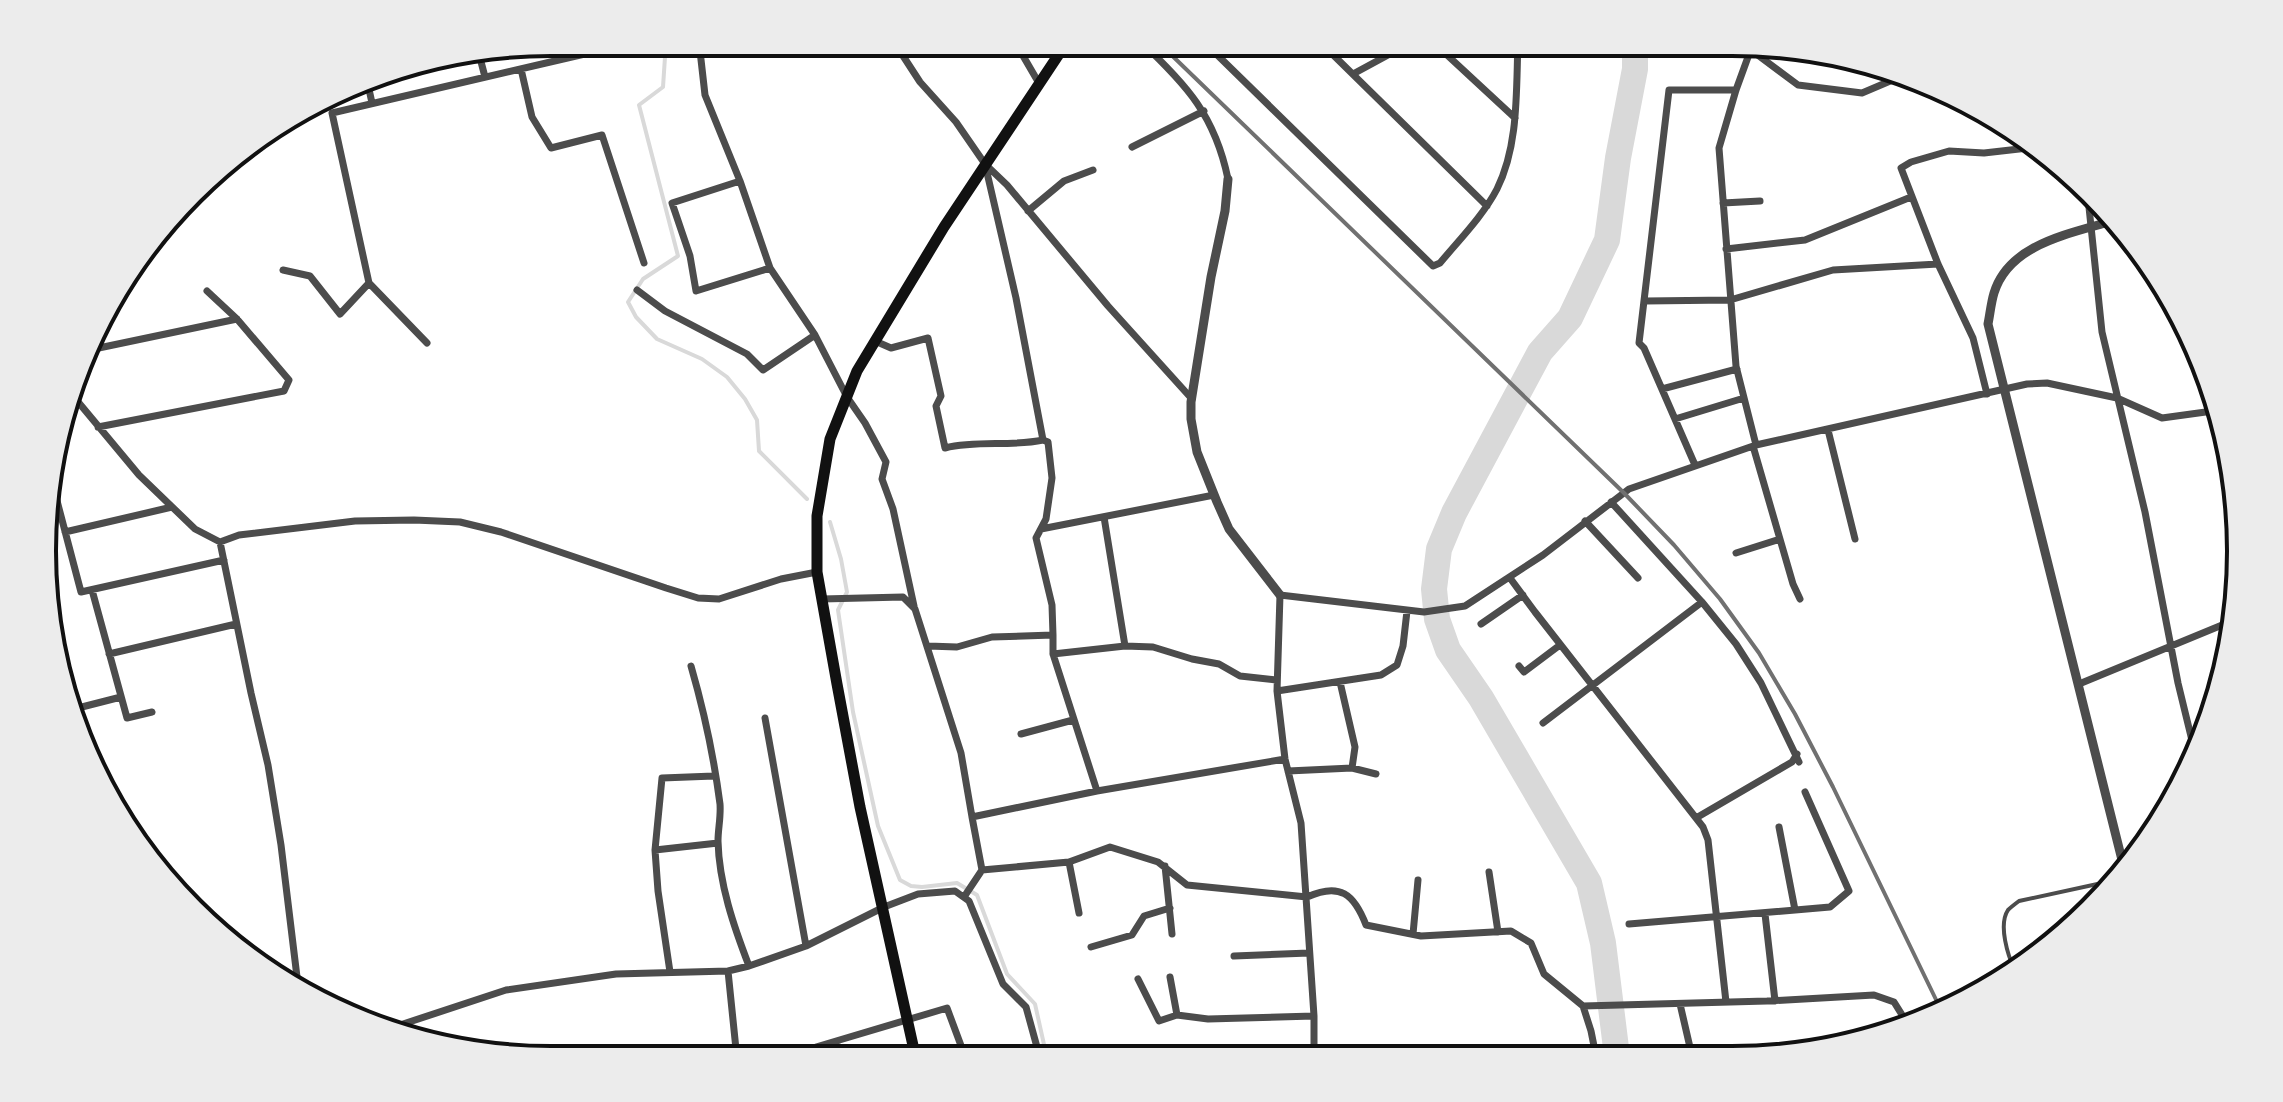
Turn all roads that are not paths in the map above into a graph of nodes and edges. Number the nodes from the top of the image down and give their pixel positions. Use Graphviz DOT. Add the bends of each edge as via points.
graph roads {
  1 [pos="561,56"];
  2 [pos="576,56"];
  3 [pos="701,56"];
  4 [pos="903,56"];
  5 [pos="1023,56"];
  6 [pos="1058,56"];
  7 [pos="1156,56"];
  8 [pos="1218,56"];
  9 [pos="1334,56"];
  10 [pos="1386,56"];
  11 [pos="1448,56"];
  12 [pos="1517,56"];
  13 [pos="1749,57"];
  14 [pos="1763,57"];
  15 [pos="562,59"];
  16 [pos="481,61"];
  17 [pos="521,69"];
  18 [pos="1353,74"];
  19 [pos="485,77"];
  20 [pos="1889,81"];
  21 [pos="1040,85"];
  22 [pos="1736,90"];
  23 [pos="369,91"];
  24 [pos="372,103"];
  25 [pos="1204,111"];
  26 [pos="1515,118"];
  27 [pos="1132,147"];
  28 [pos="2020,149"];
  29 [pos="985,164"];
  30 [pos="1093,170"];
  31 [pos="1228,179"];
  32 [pos="740,181"];
  33 [pos="1911,197"];
  34 [pos="1760,201"];
  35 [pos="1723,203"];
  36 [pos="1487,206"];
  37 [pos="2089,209"];
  38 [pos="1028,211"];
  39 [pos="2103,224"];
  40 [pos="2091,228"];
  41 [pos="1726,249"];
  42 [pos="644,263"];
  43 [pos="1938,264"];
  44 [pos="770,268"];
  45 [pos="283,270"];
  46 [pos="369,283"];
  47 [pos="637,290"];
  48 [pos="207,291"];
  49 [pos="1730,300"];
  50 [pos="1645,301"];
  51 [pos="237,319"];
  52 [pos="815,335"];
  53 [pos="875,341"];
  54 [pos="427,343"];
  55 [pos="100,348"];
  56 [pos="1737,369"];
  57 [pos="1662,389"];
  58 [pos="2004,390"];
  59 [pos="1987,394"];
  60 [pos="847,397"];
  61 [pos="1744,398"];
  62 [pos="2117,398"];
  63 [pos="1192,399"];
  64 [pos="79,403"];
  65 [pos="2207,412"];
  66 [pos="1675,419"];
  67 [pos="98,427"];
  68 [pos="1828,430"];
  69 [pos="1043,440"];
  70 [pos="1754,446"];
  71 [pos="1695,465"];
  72 [pos="1214,495"];
  73 [pos="1611,502"];
  74 [pos="58,506"];
  75 [pos="172,507"];
  76 [pos="1104,517"];
  77 [pos="1585,521"];
  78 [pos="1041,529"];
  79 [pos="65,532"];
  80 [pos="1780,539"];
  81 [pos="1855,539"];
  82 [pos="220,542"];
  83 [pos="1736,553"];
  84 [pos="224,560"];
  85 [pos="817,572"];
  86 [pos="1510,578"];
  87 [pos="1638,578"];
  88 [pos="92,590"];
  89 [pos="1280,595"];
  90 [pos="1523,595"];
  91 [pos="822,599"];
  92 [pos="1800,599"];
  93 [pos="1702,602"];
  94 [pos="915,609"];
  95 [pos="1407,611"];
  96 [pos="236,624"];
  97 [pos="1481,624"];
  98 [pos="2221,625"];
  99 [pos="1053,635"];
  100 [pos="1560,645"];
  101 [pos="2172,645"];
  102 [pos="928,646"];
  103 [pos="1125,646"];
  104 [pos="109,654"];
  105 [pos="1053,654"];
  106 [pos="691,666"];
  107 [pos="1519,666"];
  108 [pos="1276,680"];
  109 [pos="1340,682"];
  110 [pos="1592,684"];
  111 [pos="2079,684"];
  112 [pos="1277,691"];
  113 [pos="121,697"];
  114 [pos="81,707"];
  115 [pos="152,712"];
  116 [pos="765,718"];
  117 [pos="1073,720"];
  118 [pos="1543,723"];
  119 [pos="1021,734"];
  120 [pos="2191,736"];
  121 [pos="1285,759"];
  122 [pos="1352,768"];
  123 [pos="1288,771"];
  124 [pos="1376,774"];
  125 [pos="714,776"];
  126 [pos="1097,791"];
  127 [pos="1805,792"];
  128 [pos="972,817"];
  129 [pos="1696,818"];
  130 [pos="1779,827"];
  131 [pos="718,843"];
  132 [pos="655,850"];
  133 [pos="2121,857"];
  134 [pos="1069,862"];
  135 [pos="1165,866"];
  136 [pos="982,870"];
  137 [pos="1489,872"];
  138 [pos="1418,880"];
  139 [pos="2098,884"];
  140 [pos="964,897"];
  141 [pos="1307,897"];
  142 [pos="884,907"];
  143 [pos="1170,908"];
  144 [pos="1795,910"];
  145 [pos="1079,913"];
  146 [pos="1765,914"];
  147 [pos="1716,917"];
  148 [pos="1629,924"];
  149 [pos="1498,932"];
  150 [pos="1172,934"];
  151 [pos="1413,934"];
  152 [pos="806,946"];
  153 [pos="1091,947"];
  154 [pos="1309,953"];
  155 [pos="1234,956"];
  156 [pos="2011,960"];
  157 [pos="749,966"];
  158 [pos="728,971"];
  159 [pos="670,972"];
  160 [pos="297,976"];
  161 [pos="1170,977"];
  162 [pos="1138,979"];
  163 [pos="1775,1001"];
  164 [pos="1726,1002"];
  165 [pos="1680,1004"];
  166 [pos="1587,1006"];
  167 [pos="1177,1015"];
  168 [pos="1902,1015"];
  169 [pos="1314,1016"];
  170 [pos="908,1019"];
  171 [pos="404,1024"];
  172 [pos="836,1041"];
  173 [pos="736,1046"];
  174 [pos="819,1046"];
  175 [pos="838,1046"];
  176 [pos="913,1046"];
  177 [pos="961,1046"];
  178 [pos="1037,1046"];
  179 [pos="1314,1046"];
  180 [pos="1594,1046"];
  181 [pos="1690,1046"];
  1 -- 15 [label="street"];
  2 -- 15 [label="street"];
  3 -- 32 [label="street" via="705,95"];
  4 -- 29 [label="street"];
  5 -- 21 [label="street"];
  6 -- 21 [label="main road"];
  7 -- 25 [label="street"];
  8 -- 36 [label="street" via="1433,266"];
  9 -- 18 [label="street"];
  10 -- 18 [label="street"];
  11 -- 26 [label="street"];
  12 -- 26 [label="street"];
  13 -- 22 [label="street"];
  14 -- 20 [label="street" via="1798,85 1862,93"];
  15 -- 17 [label="street"];
  16 -- 19 [label="street"];
  17 -- 19 [label="street"];
  17 -- 42 [label="street" via="532,117 551,148 602,135"];
  18 -- 36 [label="street"];
  19 -- 24 [label="street"];
  21 -- 29 [label="main road"];
  22 -- 35 [label="street" via="1719,148"];
  22 -- 50 [label="street" via="1669,90"];
  23 -- 24 [label="street"];
  24 -- 46 [label="street" via="332,113"];
  25 -- 27 [label="street"];
  25 -- 31 [label="street"];
  26 -- 36 [label="street" via="1509,153"];
  28 -- 33 [label="street" via="1949,151 1911,162 1901,168"];
  29 -- 38 [label="street"];
  29 -- 53 [label="main road"];
  29 -- 69 [label="street"];
  30 -- 38 [label="street" via="1064,181"];
  31 -- 63 [label="street"];
  32 -- 44 [label="street"];
  32 -- 44 [label="street" via="672,203 696,291"];
  33 -- 41 [label="street" via="1805,240"];
  33 -- 43 [label="street"];
  34 -- 35 [label="street"];
  35 -- 41 [label="street"];
  37 -- 40 [label="street"];
  38 -- 63 [label="street"];
  39 -- 40 [label="street"];
  40 -- 58 [label="street" via="2034,246 2007,268 1988,324"];
  40 -- 62 [label="street" via="2102,332"];
  41 -- 49 [label="street"];
  43 -- 49 [label="street" via="1833,270"];
  43 -- 59 [label="street" via="1973,338"];
  44 -- 52 [label="street"];
  45 -- 46 [label="street" via="310,276 340,314"];
  46 -- 54 [label="street"];
  47 -- 52 [label="street" via="665,311 747,354 763,370"];
  48 -- 51 [label="street"];
  49 -- 50 [label="street"];
  49 -- 56 [label="street"];
  50 -- 57 [label="street" via="1639,343"];
  51 -- 55 [label="street"];
  51 -- 67 [label="street" via="289,380 284,391"];
  52 -- 60 [label="street"];
  53 -- 60 [label="main road"];
  53 -- 69 [label="street" via="891,348 928,338 945,448"];
  56 -- 57 [label="street"];
  56 -- 61 [label="street"];
  57 -- 66 [label="street"];
  58 -- 59 [label="street"];
  58 -- 62 [label="street" via="2047,383"];
  58 -- 111 [label="street"];
  59 -- 68 [label="street"];
  60 -- 85 [label="main road" via="830,439 817,516"];
  60 -- 94 [label="street" via="886,462 882,479"];
  61 -- 66 [label="street"];
  61 -- 70 [label="street"];
  62 -- 65 [label="street" via="2162,418"];
  62 -- 101 [label="street"];
  63 -- 72 [label="street" via="1197,452"];
  64 -- 67 [label="street"];
  66 -- 71 [label="street"];
  67 -- 75 [label="street"];
  68 -- 70 [label="street"];
  68 -- 81 [label="street"];
  69 -- 78 [label="street" via="1048,442 1052,478"];
  70 -- 71 [label="street"];
  70 -- 80 [label="street"];
  71 -- 73 [label="street" via="1629,489"];
  72 -- 76 [label="street"];
  72 -- 89 [label="street" via="1229,529"];
  73 -- 77 [label="street"];
  73 -- 93 [label="street"];
  74 -- 79 [label="street"];
  75 -- 79 [label="street"];
  75 -- 82 [label="street" via="195,529"];
  76 -- 78 [label="street"];
  76 -- 103 [label="street"];
  77 -- 86 [label="street"];
  77 -- 87 [label="street"];
  78 -- 99 [label="street" via="1036,538 1052,605"];
  79 -- 88 [label="street" via="81,592"];
  80 -- 83 [label="street"];
  80 -- 92 [label="street"];
  82 -- 84 [label="street"];
  82 -- 85 [label="street" via="355,521 460,522 687,595 719,599"];
  84 -- 88 [label="street"];
  84 -- 96 [label="street"];
  85 -- 91 [label="main road"];
  86 -- 90 [label="street"];
  86 -- 95 [label="street" via="1465,606"];
  88 -- 104 [label="street"];
  89 -- 95 [label="street"];
  89 -- 108 [label="street"];
  90 -- 97 [label="street"];
  90 -- 100 [label="street"];
  91 -- 94 [label="street" via="903,597"];
  91 -- 142 [label="main road"];
  93 -- 110 [label="street"];
  93 -- 129 [label="street" via="1761,683 1798,758"];
  94 -- 102 [label="street"];
  95 -- 109 [label="street" via="1397,665 1381,675"];
  96 -- 104 [label="street"];
  96 -- 160 [label="street" via="268,765"];
  98 -- 101 [label="street"];
  99 -- 102 [label="street"];
  99 -- 105 [label="street"];
  100 -- 107 [label="street" via="1524,672"];
  100 -- 110 [label="street"];
  101 -- 111 [label="street"];
  101 -- 120 [label="street"];
  102 -- 128 [label="street" via="961,753"];
  103 -- 105 [label="street"];
  103 -- 108 [label="street" via="1153,647 1219,664 1240,676"];
  104 -- 113 [label="street"];
  105 -- 117 [label="street"];
  106 -- 125 [label="street"];
  108 -- 112 [label="street"];
  109 -- 112 [label="street"];
  109 -- 122 [label="street" via="1355,747"];
  110 -- 118 [label="street"];
  110 -- 129 [label="street"];
  111 -- 133 [label="street"];
  112 -- 121 [label="street"];
  113 -- 114 [label="street"];
  113 -- 115 [label="street" via="127,718"];
  116 -- 152 [label="street"];
  117 -- 119 [label="street"];
  117 -- 126 [label="street"];
  121 -- 123 [label="street"];
  121 -- 126 [label="street"];
  122 -- 123 [label="street"];
  122 -- 124 [label="street"];
  123 -- 141 [label="street" via="1301,823"];
  125 -- 131 [label="street" via="720,808"];
  125 -- 132 [label="street" via="662,778"];
  126 -- 128 [label="street"];
  127 -- 144 [label="street" via="1849,891 1830,907"];
  128 -- 136 [label="street"];
  129 -- 147 [label="street" via="1708,840"];
  130 -- 144 [label="street"];
  131 -- 132 [label="street"];
  131 -- 157 [label="street" via="734,927"];
  132 -- 159 [label="street"];
  134 -- 135 [label="street" via="1110,847"];
  134 -- 136 [label="street"];
  134 -- 145 [label="street"];
  135 -- 141 [label="street" via="1187,885"];
  135 -- 143 [label="street"];
  136 -- 140 [label="street"];
  137 -- 149 [label="street"];
  138 -- 151 [label="street"];
  139 -- 156 [label="lane" via="2019,901 2004,922"];
  140 -- 142 [label="street" via="955,891 918,894"];
  140 -- 178 [label="street" via="1003,984 1026,1007"];
  141 -- 151 [label="street" via="1323,889 1345,894 1357,903 1366,925"];
  141 -- 154 [label="street"];
  142 -- 152 [label="street"];
  142 -- 170 [label="main road"];
  143 -- 150 [label="street"];
  143 -- 153 [label="street" via="1144,916 1132,935"];
  144 -- 146 [label="street"];
  146 -- 147 [label="street"];
  146 -- 163 [label="street"];
  147 -- 148 [label="street"];
  147 -- 164 [label="street"];
  149 -- 151 [label="street"];
  149 -- 166 [label="street" via="1511,931 1531,943 1544,974"];
  152 -- 157 [label="street"];
  154 -- 155 [label="street"];
  154 -- 169 [label="street"];
  157 -- 158 [label="street"];
  158 -- 159 [label="street"];
  158 -- 173 [label="street"];
  159 -- 171 [label="street" via="506,990"];
  161 -- 167 [label="street"];
  162 -- 167 [label="street" via="1159,1021"];
  163 -- 164 [label="street"];
  163 -- 168 [label="street" via="1874,995 1894,1002"];
  164 -- 165 [label="street"];
  165 -- 166 [label="street"];
  165 -- 181 [label="street"];
  166 -- 180 [label="street"];
  167 -- 169 [label="street"];
  169 -- 179 [label="street"];
  170 -- 172 [label="street"];
  170 -- 176 [label="main road"];
  170 -- 177 [label="street" via="947,1008"];
  172 -- 174 [label="street"];
  172 -- 175 [label="street"];
}
